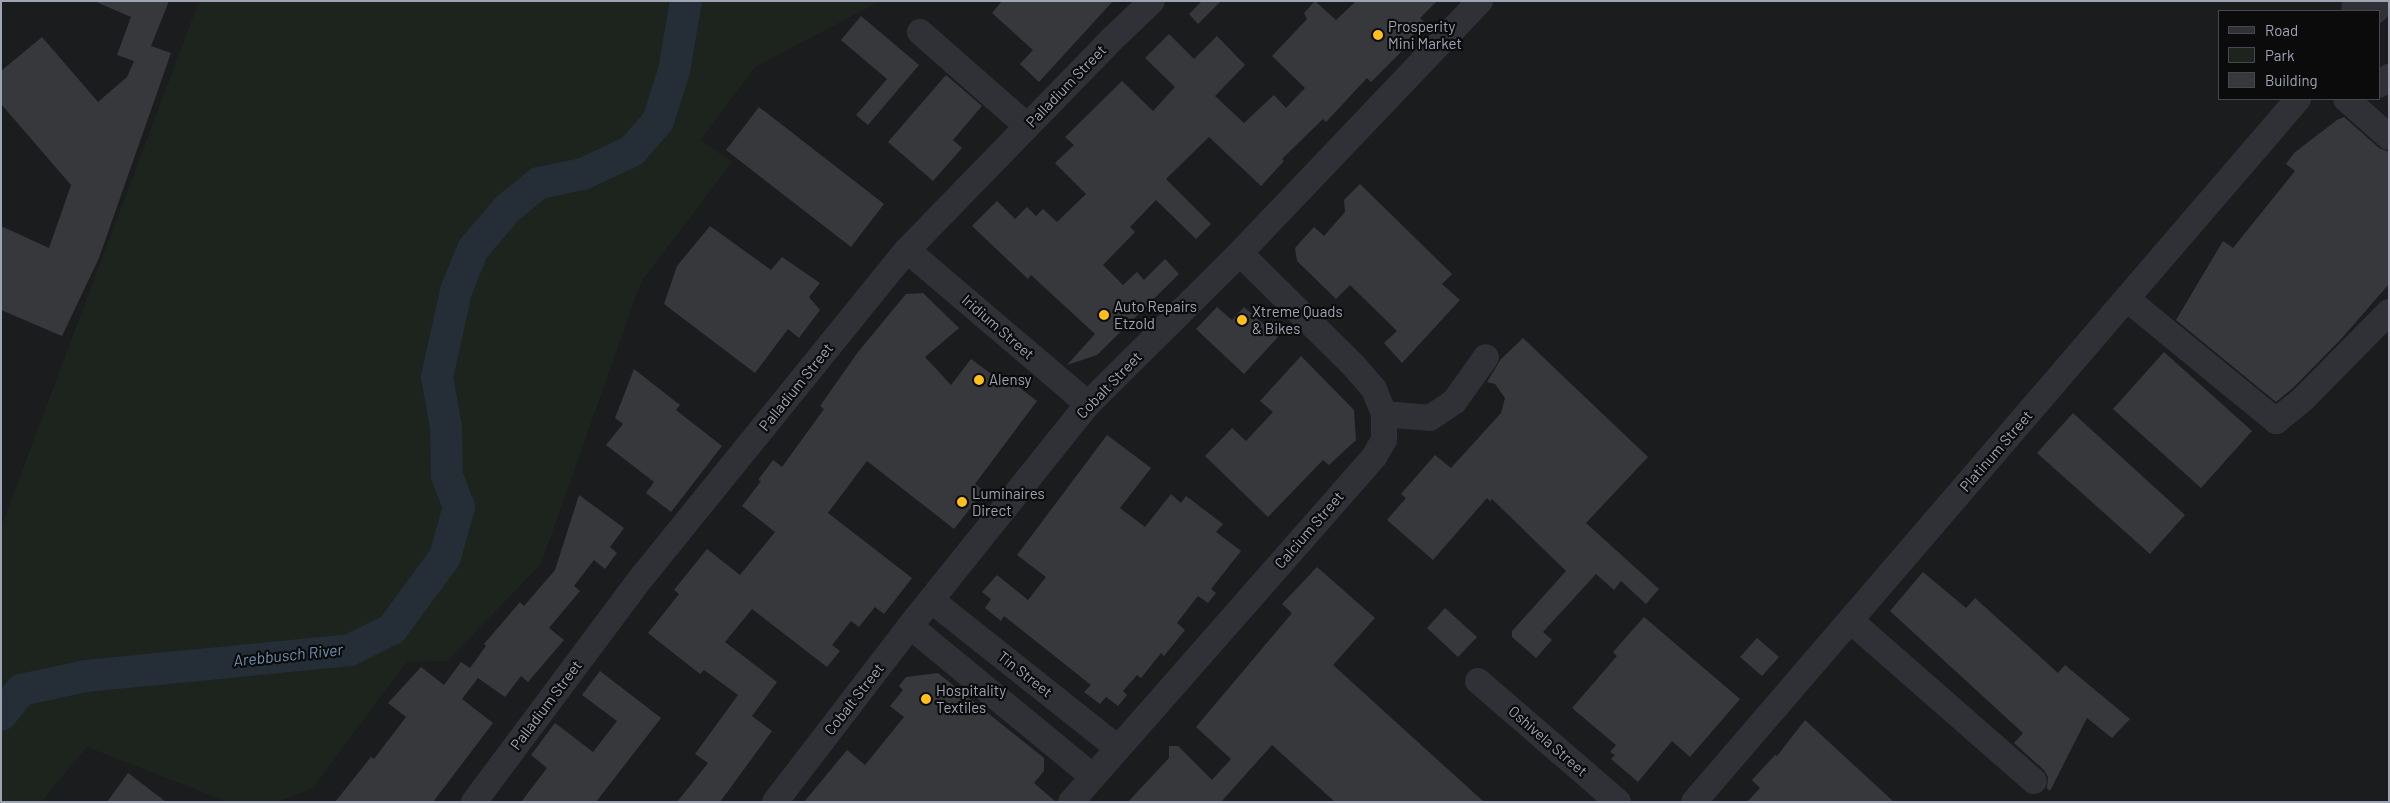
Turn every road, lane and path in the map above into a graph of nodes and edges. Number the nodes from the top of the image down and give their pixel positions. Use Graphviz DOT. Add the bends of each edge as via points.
graph roads {
  1 [pos="1152,1"];
  2 [pos="1480,1"];
  3 [pos="920,32"];
  4 [pos="2297,100"];
  5 [pos="2347,100"];
  6 [pos="1027,126"];
  7 [pos="2389,137"];
  8 [pos="907,250"];
  9 [pos="1240,252"];
  10 [pos="2127,299"];
  11 [pos="2389,312"];
  12 [pos="1486,357"];
  13 [pos="1088,404"];
  14 [pos="1384,414"];
  15 [pos="931,600"];
  16 [pos="1851,621"];
  17 [pos="910,626"];
  18 [pos="1478,680"];
  19 [pos="1118,748"];
  20 [pos="1092,776"];
  21 [pos="2034,781"];
  22 [pos="474,802"];
  23 [pos="775,802"];
  24 [pos="1071,802"];
  25 [pos="1618,802"];
  26 [pos="1694,802"];
  1 -- 6 [label="street, Palladium Street"];
  2 -- 9 [label="street, Cobalt Street"];
  3 -- 6 [label="street"];
  4 -- 10 [label="street, Platinum Street"];
  5 -- 7 [label="street"];
  6 -- 8 [label="street, Palladium Street"];
  8 -- 13 [label="street, Iridium Street"];
  8 -- 22 [label="street, Palladium Street" via="642,577"];
  9 -- 13 [label="street, Cobalt Street"];
  9 -- 14 [label="street, Calcium Street" via="1353,364 1374,389"];
  10 -- 11 [label="street" via="2276,421 2304,398"];
  10 -- 16 [label="street, Platinum Street"];
  12 -- 14 [label="street" via="1454,402 1430,418"];
  13 -- 15 [label="street, Cobalt Street"];
  14 -- 19 [label="street, Calcium Street" via="1384,440 1374,457"];
  15 -- 17 [label="street, Cobalt Street"];
  15 -- 19 [label="street, Tin Street"];
  16 -- 21 [label="street"];
  16 -- 26 [label="street, Platinum Street"];
  17 -- 20 [label="street"];
  17 -- 23 [label="street, Cobalt Street"];
  18 -- 25 [label="street, Oshivela Street"];
  19 -- 20 [label="street, Calcium Street"];
  20 -- 24 [label="street, Calcium Street"];
}
